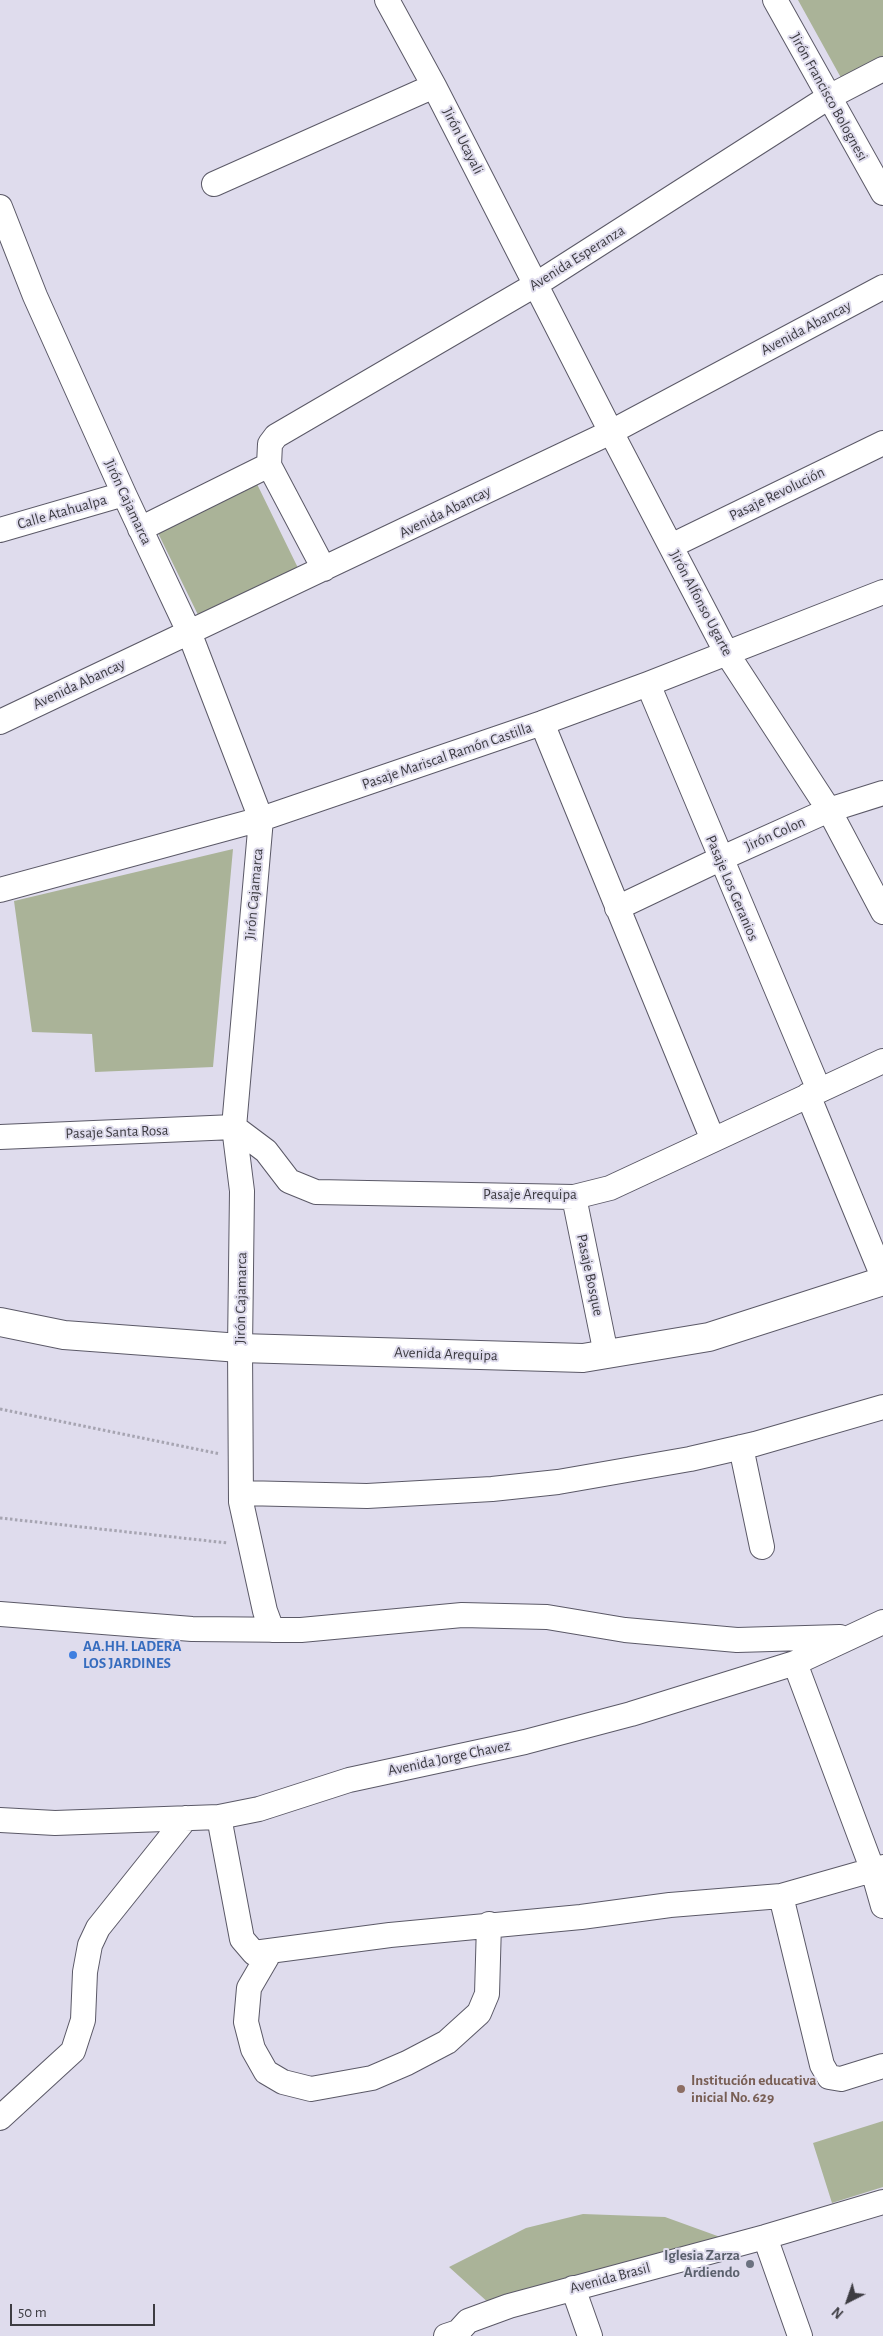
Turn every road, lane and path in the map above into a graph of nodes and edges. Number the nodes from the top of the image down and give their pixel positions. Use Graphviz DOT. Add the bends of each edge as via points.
graph roads {
  1 [pos="386,0"];
  2 [pos="775,0"];
  3 [pos="883,69"];
  4 [pos="434,86"];
  5 [pos="829,98"];
  6 [pos="214,184"];
  7 [pos="883,193"];
  8 [pos="0,207"];
  9 [pos="535,285"];
  10 [pos="883,288"];
  11 [pos="611,432"];
  12 [pos="883,443"];
  13 [pos="270,455"];
  14 [pos="124,494"];
  15 [pos="140,529"];
  16 [pos="0,530"];
  17 [pos="671,546"];
  18 [pos="324,570"];
  19 [pos="883,592"];
  20 [pos="189,632"];
  21 [pos="726,652"];
  22 [pos="648,684"];
  23 [pos="0,722"];
  24 [pos="542,724"];
  25 [pos="883,793"];
  26 [pos="829,810"];
  27 [pos="261,819"];
  28 [pos="720,859"];
  29 [pos="0,890"];
  30 [pos="617,908"];
  31 [pos="883,912"];
  32 [pos="883,1061"];
  33 [pos="813,1092"];
  34 [pos="234,1127"];
  35 [pos="0,1137"];
  36 [pos="713,1140"];
  37 [pos="574,1197"];
  38 [pos="883,1277"];
  39 [pos="883,1281"];
  40 [pos="0,1322"];
  41 [pos="240,1348"];
  42 [pos="606,1354"];
  43 [pos="883,1408"];
  44 [pos="0,1409"];
  45 [pos="741,1447"];
  46 [pos="241,1458"];
  47 [pos="242,1493"];
  48 [pos="0,1518"];
  49 [pos="250,1545"];
  50 [pos="762,1547"];
  51 [pos="0,1614"];
  52 [pos="883,1622"];
  53 [pos="272,1630"];
  54 [pos="850,1637"];
  55 [pos="795,1663"];
  56 [pos="219,1817"];
  57 [pos="186,1818"];
  58 [pos="0,1820"];
  59 [pos="878,1869"];
  60 [pos="781,1896"];
  61 [pos="883,1906"];
  62 [pos="489,1924"];
  63 [pos="270,1952"];
  64 [pos="883,2066"];
  65 [pos="0,2118"];
  66 [pos="883,2202"];
  67 [pos="765,2237"];
  68 [pos="573,2288"];
  69 [pos="454,2335"];
  70 [pos="590,2336"];
  71 [pos="800,2336"];
  1 -- 4 [label="street, Jirón Ucayali"];
  2 -- 5 [label="street, Jirón Francisco Bolognesi"];
  3 -- 5 [label="street, Avenida Esperanza"];
  4 -- 6 [label="street"];
  4 -- 9 [label="street, Jirón Ucayali"];
  5 -- 7 [label="street, Jirón Francisco Bolognesi"];
  5 -- 9 [label="street, Avenida Esperanza"];
  8 -- 14 [label="street, Jirón Cajamarca" via="35,296"];
  9 -- 11 [label="street, Jirón Alfonso Ugarte"];
  9 -- 13 [label="street, Avenida Esperanza" via="276,436"];
  10 -- 11 [label="street, Avenida Abancay"];
  11 -- 17 [label="street, Jirón Alfonso Ugarte"];
  11 -- 18 [label="street, Avenida Abancay"];
  12 -- 17 [label="street, Pasaje Revolución"];
  13 -- 15 [label="street, Avenida Esperanza"];
  13 -- 18 [label="street"];
  14 -- 15 [label="street, Jirón Cajamarca"];
  14 -- 16 [label="street, Calle Atahualpa"];
  15 -- 20 [label="street, Jirón Cajamarca"];
  17 -- 21 [label="street, Jirón Alfonso Ugarte"];
  18 -- 20 [label="street, Avenida Abancay"];
  19 -- 21 [label="street, Pasaje Mariscal Ramón Castilla"];
  20 -- 23 [label="street, Avenida Abancay"];
  20 -- 27 [label="street, Jirón Cajamarca"];
  21 -- 22 [label="street, Pasaje Mariscal Ramón Castilla"];
  21 -- 26 [label="street, Jirón Alfonso Ugarte"];
  22 -- 24 [label="street, Pasaje Mariscal Ramón Castilla"];
  22 -- 28 [label="street, Pasaje Los Geranios"];
  24 -- 27 [label="street, Pasaje Mariscal Ramón Castilla"];
  24 -- 30 [label="street"];
  25 -- 26 [label="street, Jirón Colon"];
  26 -- 28 [label="street, Jirón Colon"];
  26 -- 31 [label="street, Jirón Alfonso Ugarte"];
  27 -- 29 [label="street, Pasaje Mariscal Ramón Castilla"];
  27 -- 34 [label="street, Jirón Cajamarca"];
  28 -- 30 [label="street, Jirón Colon"];
  28 -- 33 [label="street, Pasaje Los Geranios"];
  30 -- 36 [label="street"];
  32 -- 33 [label="street, Pasaje Arequipa"];
  33 -- 36 [label="street, Pasaje Arequipa"];
  33 -- 38 [label="street, Pasaje Los Geranios"];
  34 -- 35 [label="street, Pasaje Santa Rosa"];
  34 -- 37 [label="street, Pasaje Arequipa" via="266,1151 289,1181 316,1192"];
  34 -- 41 [label="street, Jirón Cajamarca" via="242,1191"];
  36 -- 37 [label="street, Pasaje Arequipa" via="610,1188"];
  37 -- 42 [label="street, Pasaje Bosque"];
  39 -- 42 [label="main road, Avenida Arequipa" via="709,1337"];
  40 -- 41 [label="main road, Avenida Arequipa" via="64,1335"];
  41 -- 42 [label="main road, Avenida Arequipa" via="584,1358"];
  41 -- 46 [label="street, Jirón Cajamarca"];
  43 -- 45 [label="street"];
  44 -- 46 [label="path"];
  45 -- 47 [label="street" via="624,1472 492,1489 367,1496"];
  45 -- 50 [label="street"];
  46 -- 47 [label="street, Jirón Cajamarca"];
  47 -- 49 [label="street, Jirón Cajamarca"];
  48 -- 49 [label="path"];
  49 -- 53 [label="street, Jirón Cajamarca"];
  51 -- 53 [label="street" via="165,1628"];
  52 -- 54 [label="street, Avenida Jorge Chavez"];
  53 -- 54 [label="street" via="462,1614 547,1617 625,1630 736,1640"];
  54 -- 55 [label="street, Avenida Jorge Chavez"];
  55 -- 56 [label="street, Avenida Jorge Chavez" via="631,1714 525,1742 349,1780 259,1809"];
  55 -- 59 [label="street"];
  56 -- 57 [label="street, Avenida Jorge Chavez"];
  56 -- 63 [label="street" via="242,1939 254,1953"];
  57 -- 58 [label="street, Avenida Jorge Chavez" via="55,1823"];
  57 -- 65 [label="street" via="98,1928 90,1945 83,2020 73,2051"];
  59 -- 60 [label="street"];
  59 -- 61 [label="street"];
  60 -- 62 [label="street"];
  60 -- 64 [label="street" via="822,2066 829,2077 841,2079"];
  62 -- 63 [label="street"];
  62 -- 63 [label="street" via="487,1994 479,2013 447,2042 407,2063 372,2078 311,2089 283,2082 266,2072 253,2049 246,2022 249,1988"];
  66 -- 67 [label="street, Avenida Brasil"];
  67 -- 68 [label="street, Avenida Brasil"];
  67 -- 71 [label="street"];
  68 -- 69 [label="street, Avenida Brasil" via="468,2321"];
  68 -- 70 [label="street"];
}
